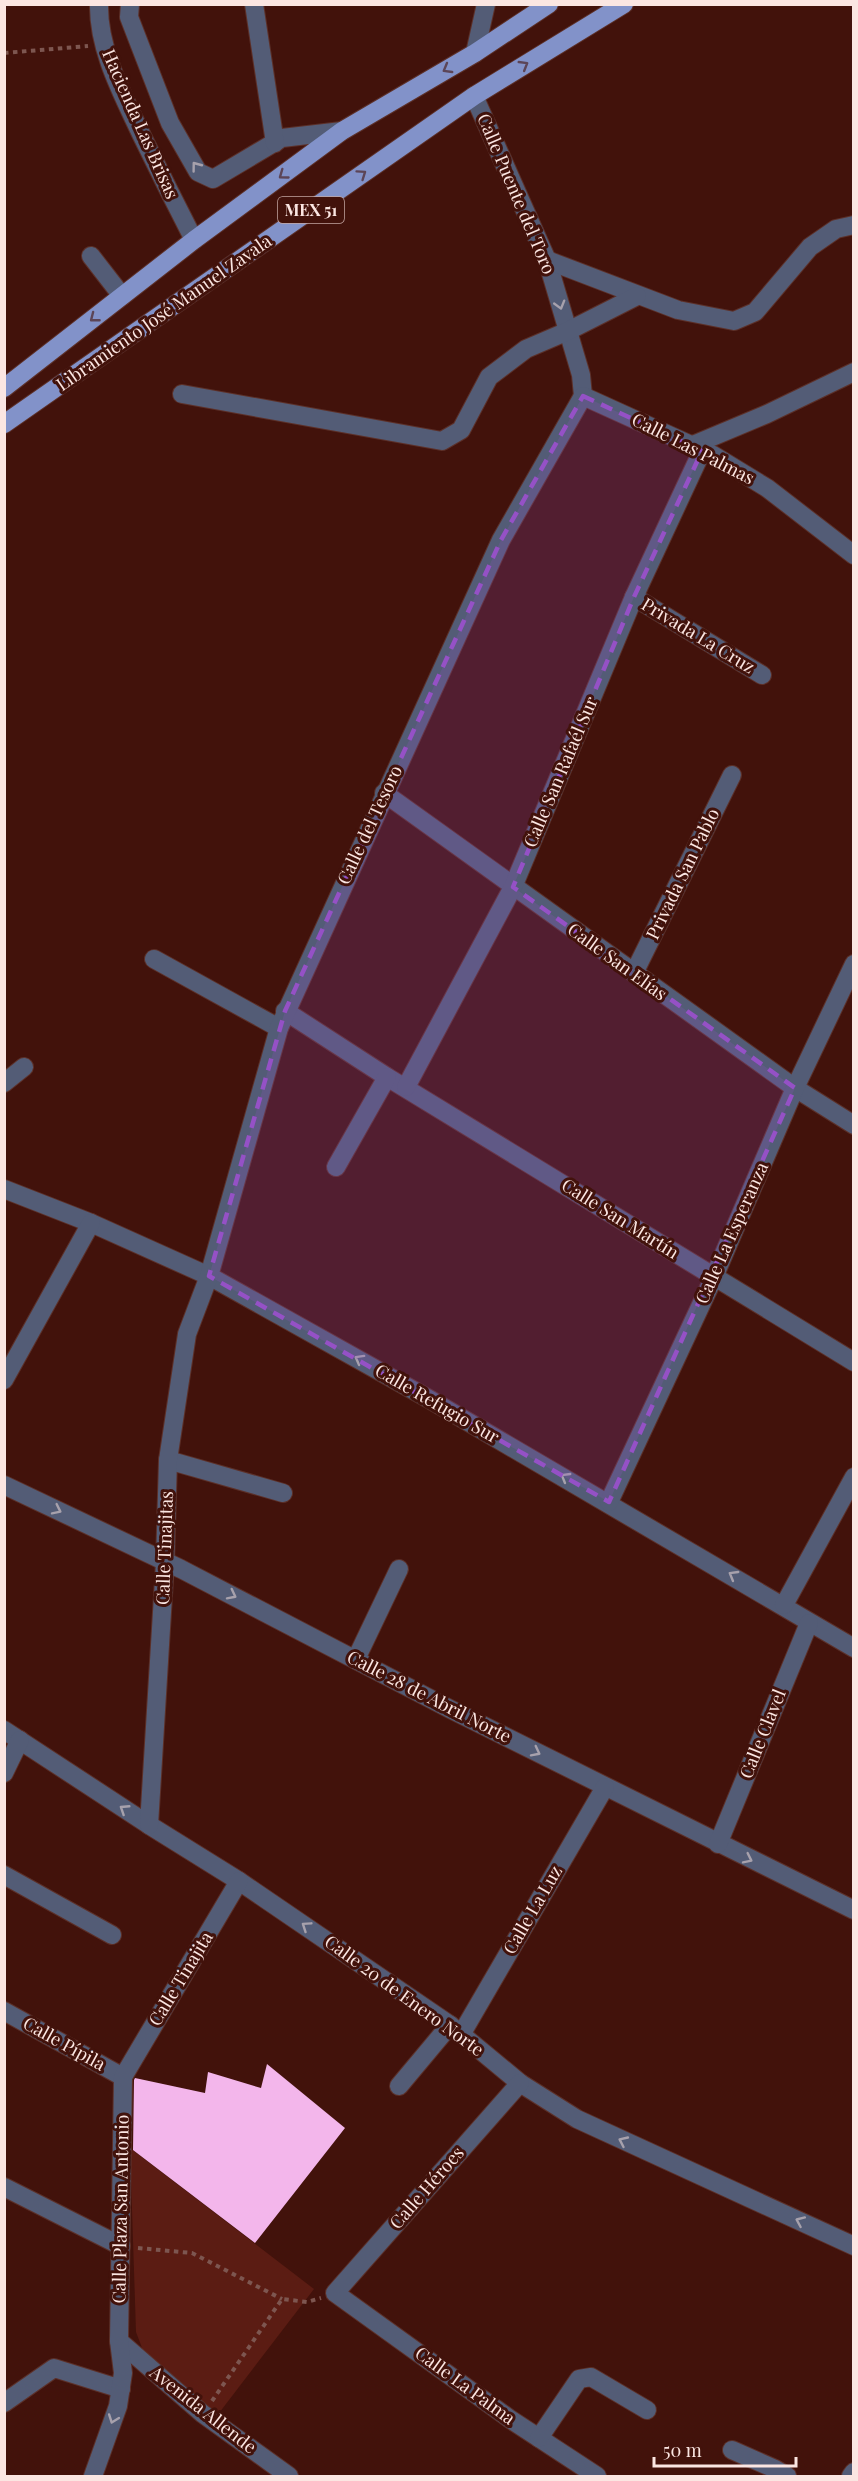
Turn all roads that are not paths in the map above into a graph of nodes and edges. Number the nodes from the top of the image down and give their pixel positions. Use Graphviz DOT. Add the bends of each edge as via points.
graph roads {
  1 [pos="99,4"];
  2 [pos="130,4"];
  3 [pos="254,4"];
  4 [pos="486,4"];
  5 [pos="549,4"];
  6 [pos="624,4"];
  7 [pos="474,53"];
  8 [pos="474,96"];
  9 [pos="342,131"];
  10 [pos="275,142"];
  11 [pos="854,225"];
  12 [pos="195,240"];
  13 [pos="92,256"];
  14 [pos="547,260"];
  15 [pos="122,296"];
  16 [pos="637,296"];
  17 [pos="568,331"];
  18 [pos="854,372"];
  19 [pos="4,388"];
  20 [pos="182,394"];
  21 [pos="584,396"];
  22 [pos="4,424"];
  23 [pos="697,448"];
  24 [pos="854,555"];
  25 [pos="634,597"];
  26 [pos="762,675"];
  27 [pos="732,775"];
  28 [pos="384,793"];
  29 [pos="513,887"];
  30 [pos="154,959"];
  31 [pos="854,964"];
  32 [pos="634,974"];
  33 [pos="282,1020"];
  34 [pos="24,1067"];
  35 [pos="387,1077"];
  36 [pos="4,1083"];
  37 [pos="406,1087"];
  38 [pos="795,1088"];
  39 [pos="854,1125"];
  40 [pos="336,1167"];
  41 [pos="4,1189"];
  42 [pos="91,1223"];
  43 [pos="209,1276"];
  44 [pos="714,1277"];
  45 [pos="9,1359"];
  46 [pos="854,1362"];
  47 [pos="4,1380"];
  48 [pos="168,1460"];
  49 [pos="854,1477"];
  50 [pos="4,1485"];
  51 [pos="284,1493"];
  52 [pos="609,1503"];
  53 [pos="165,1563"];
  54 [pos="399,1569"];
  55 [pos="784,1605"];
  56 [pos="809,1623"];
  57 [pos="854,1648"];
  58 [pos="356,1659"];
  59 [pos="12,1735"];
  60 [pos="4,1773"];
  61 [pos="605,1787"];
  62 [pos="149,1825"];
  63 [pos="718,1844"];
  64 [pos="4,1875"];
  65 [pos="239,1881"];
  66 [pos="854,1910"];
  67 [pos="111,1935"];
  68 [pos="4,2011"];
  69 [pos="456,2029"];
  70 [pos="123,2077"];
  71 [pos="520,2083"];
  72 [pos="399,2086"];
  73 [pos="4,2187"];
  74 [pos="121,2246"];
  75 [pos="854,2246"];
  76 [pos="335,2293"];
  77 [pos="119,2341"];
  78 [pos="121,2389"];
  79 [pos="4,2403"];
  80 [pos="647,2410"];
  81 [pos="539,2438"];
  82 [pos="732,2450"];
  83 [pos="854,2472"];
  84 [pos="93,2476"];
  85 [pos="289,2476"];
  86 [pos="597,2476"];
  87 [pos="787,2476"];
  88 [pos="851,2476"];
  1 -- 12 [label="street, Hacienda Las Brisas" via="104,44 125,99"];
  10 -- 2 [label="street, Hacienda Las Brisas, one-way" via="213,179 198,172 153,83 129,17"];
  3 -- 10 [label="street"];
  4 -- 7 [label="street"];
  5 -- 7 [label="main road, Libramiento José Manuel Zavala / MEX 51"];
  8 -- 6 [label="main road, Libramiento José Manuel Zavala / MEX 51, one-way"];
  7 -- 9 [label="main road, Libramiento José Manuel Zavala / MEX 51, one-way"];
  8 -- 14 [label="street, Calle Puente del Toro"];
  22 -- 8 [label="main road, Libramiento José Manuel Zavala / MEX 51, one-way"];
  9 -- 10 [label="street, Hacienda Las Brisas"];
  9 -- 12 [label="main road, Libramiento José Manuel Zavala / MEX 51, one-way"];
  11 -- 16 [label="street" via="836,229 810,247 755,312 734,321 678,310"];
  12 -- 15 [label="main road, Libramiento José Manuel Zavala / MEX 51"];
  13 -- 15 [label="street"];
  14 -- 16 [label="street"];
  14 -- 17 [label="street, Calle Puente del Toro, one-way"];
  15 -- 19 [label="main road, Libramiento José Manuel Zavala / MEX 51, one-way"];
  16 -- 17 [label="street"];
  17 -- 20 [label="street" via="526,349 489,377 460,430 442,441"];
  17 -- 21 [label="street, Calle Puente del Toro"];
  18 -- 23 [label="street"];
  21 -- 23 [label="street, Calle Las Palmas"];
  21 -- 28 [label="street, Calle del Tesoro" via="501,540"];
  23 -- 24 [label="street, Calle Las Palmas" via="767,488"];
  23 -- 25 [label="street, Calle San Rafaél Sur"];
  25 -- 26 [label="street, Privada La Cruz"];
  25 -- 29 [label="street, Calle San Rafaél Sur"];
  27 -- 32 [label="street, Privada San Pablo"];
  28 -- 29 [label="street, Calle San Elías"];
  28 -- 33 [label="street, Calle del Tesoro"];
  29 -- 32 [label="street, Calle San Elías"];
  29 -- 37 [label="street, Calle San Rafaél Sur"];
  30 -- 33 [label="street, Calle San Martín"];
  31 -- 38 [label="street, Calle La Esperanza"];
  32 -- 38 [label="street, Calle San Elías"];
  33 -- 35 [label="street, Calle San Martín"];
  33 -- 43 [label="street, Calle del Tesoro"];
  34 -- 36 [label="street"];
  35 -- 37 [label="street, Calle San Martín"];
  35 -- 40 [label="street"];
  37 -- 44 [label="street, Calle San Martín"];
  38 -- 39 [label="street, Calle San Elías"];
  38 -- 44 [label="street, Calle La Esperanza"];
  41 -- 42 [label="street, Calle Refugio Sur"];
  42 -- 43 [label="street, Calle Refugio Sur"];
  42 -- 45 [label="street"];
  43 -- 48 [label="street, Calle Tinajitas" via="187,1334"];
  52 -- 43 [label="street, Calle Refugio Sur, one-way"];
  44 -- 46 [label="street, Calle San Martín"];
  44 -- 52 [label="street, Calle La Esperanza"];
  45 -- 47 [label="street"];
  48 -- 51 [label="street"];
  48 -- 53 [label="street, Calle Tinajitas"];
  49 -- 55 [label="street"];
  50 -- 53 [label="street, Calle 28 de Abril Norte, one-way"];
  55 -- 52 [label="street, Calle Refugio Sur, one-way"];
  53 -- 58 [label="street, Calle 28 de Abril Norte, one-way"];
  53 -- 62 [label="street, Calle Tinajitas"];
  54 -- 58 [label="street"];
  55 -- 56 [label="street, Calle Refugio Sur"];
  56 -- 57 [label="street, Calle Refugio Sur"];
  56 -- 63 [label="street, Calle Clavel"];
  58 -- 61 [label="street, Calle 28 de Abril Norte, one-way"];
  59 -- 60 [label="street"];
  62 -- 59 [label="street, Calle 20 de Enero Norte, one-way"];
  61 -- 63 [label="street, Calle 28 de Abril Norte"];
  61 -- 69 [label="street, Calle La Luz"];
  62 -- 65 [label="street, Calle 20 de Enero Norte"];
  63 -- 66 [label="street, Calle 28 de Abril Norte, one-way"];
  64 -- 67 [label="street"];
  69 -- 65 [label="street, Calle 20 de Enero Norte, one-way"];
  65 -- 70 [label="street, Calle Tinajita"];
  68 -- 70 [label="street, Calle Pípila"];
  69 -- 71 [label="street, Calle 20 de Enero Norte"];
  69 -- 72 [label="street, Calle La Luz"];
  70 -- 74 [label="street, Calle Plaza San Antonio"];
  75 -- 71 [label="street, Calle 20 de Enero Norte, one-way" via="577,2120"];
  71 -- 76 [label="street, Calle Héroes"];
  73 -- 74 [label="street"];
  74 -- 77 [label="street, Calle Plaza San Antonio"];
  76 -- 81 [label="street, Calle La Palma"];
  77 -- 78 [label="street, Calle Plaza San Antonio"];
  77 -- 85 [label="street, Avenida Allende" via="203,2414"];
  78 -- 79 [label="street" via="54,2368"];
  78 -- 84 [label="street, Calle Plaza San Antonio, one-way"];
  80 -- 81 [label="street" via="591,2377 579,2379"];
  81 -- 86 [label="street, Calle La Palma"];
  82 -- 87 [label="street"];
  83 -- 88 [label="street"];
}
